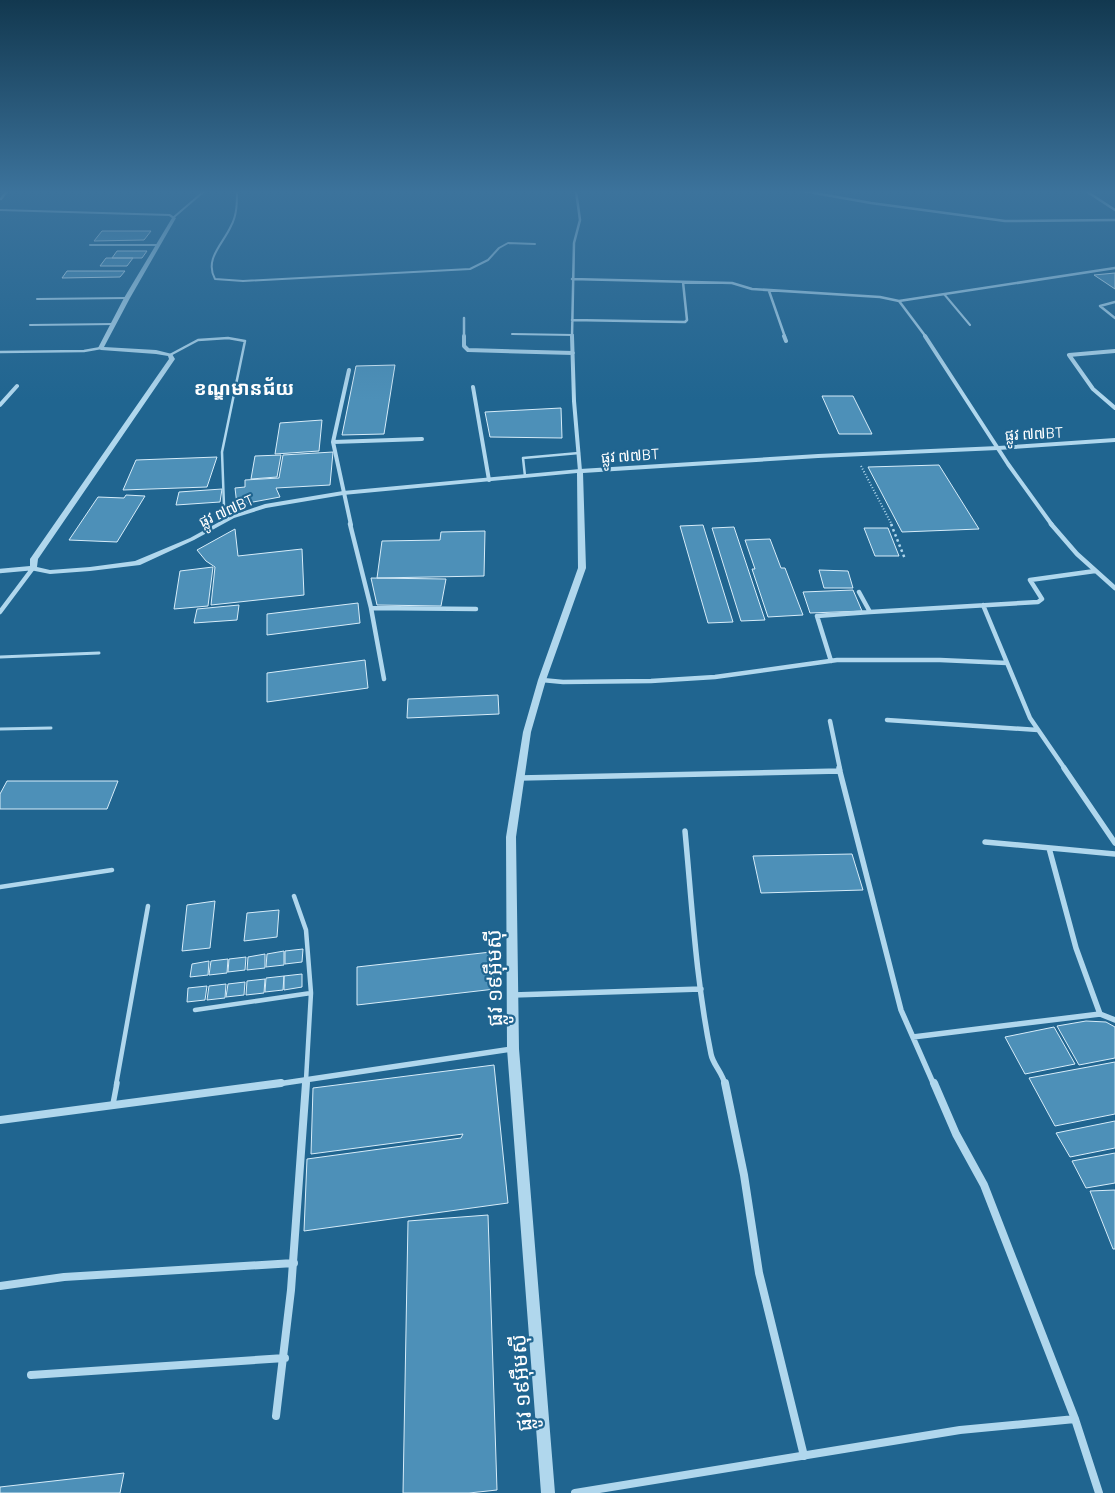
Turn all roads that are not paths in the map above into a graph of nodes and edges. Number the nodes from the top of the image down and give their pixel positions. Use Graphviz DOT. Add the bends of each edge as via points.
graph roads {
  1 [pos="149,261"];
  2 [pos="211,261"];
  3 [pos="487,261"];
  4 [pos="573,261"];
  5 [pos="1115,268"];
  6 [pos="572,279"];
  7 [pos="683,282"];
  8 [pos="769,291"];
  9 [pos="944,294"];
  10 [pos="127,298"];
  11 [pos="37,299"];
  12 [pos="898,301"];
  13 [pos="1115,302"];
  14 [pos="464,318"];
  15 [pos="1115,318"];
  16 [pos="572,320"];
  17 [pos="114,324"];
  18 [pos="30,325"];
  19 [pos="970,325"];
  20 [pos="512,334"];
  21 [pos="572,335"];
  22 [pos="786,341"];
  23 [pos="101,348"];
  24 [pos="1115,351"];
  25 [pos="0,352"];
  26 [pos="573,353"];
  27 [pos="170,355"];
  28 [pos="350,370"];
  29 [pos="17,386"];
  30 [pos="473,387"];
  31 [pos="0,405"];
  32 [pos="1115,408"];
  33 [pos="422,439"];
  34 [pos="1115,440"];
  35 [pos="333,442"];
  36 [pos="998,448"];
  37 [pos="578,454"];
  38 [pos="580,471"];
  39 [pos="525,476"];
  40 [pos="489,480"];
  41 [pos="343,493"];
  42 [pos="232,518"];
  43 [pos="33,568"];
  44 [pos="0,571"];
  45 [pos="1095,571"];
  46 [pos="1115,588"];
  47 [pos="859,592"];
  48 [pos="983,605"];
  49 [pos="371,608"];
  50 [pos="476,609"];
  51 [pos="0,612"];
  52 [pos="870,612"];
  53 [pos="99,653"];
  54 [pos="0,657"];
  55 [pos="831,660"];
  56 [pos="1007,663"];
  57 [pos="384,680"];
  58 [pos="542,680"];
  59 [pos="887,720"];
  60 [pos="830,721"];
  61 [pos="51,728"];
  62 [pos="0,729"];
  63 [pos="1038,730"];
  64 [pos="840,771"];
  65 [pos="520,778"];
  66 [pos="685,831"];
  67 [pos="985,842"];
  68 [pos="1115,843"];
  69 [pos="1049,848"];
  70 [pos="1115,854"];
  71 [pos="112,870"];
  72 [pos="0,887"];
  73 [pos="294,896"];
  74 [pos="148,906"];
  75 [pos="701,989"];
  76 [pos="311,993"];
  77 [pos="512,995"];
  78 [pos="195,1010"];
  79 [pos="1100,1014"];
  80 [pos="1115,1020"];
  81 [pos="913,1037"];
  82 [pos="513,1049"];
  83 [pos="306,1080"];
  84 [pos="113,1104"];
  85 [pos="0,1120"];
  86 [pos="294,1263"];
  87 [pos="0,1286"];
  88 [pos="285,1358"];
  89 [pos="30,1375"];
  90 [pos="276,1416"];
  91 [pos="1075,1419"];
  92 [pos="804,1456"];
  93 [pos="548,1493"];
  94 [pos="575,1493"];
  95 [pos="1099,1493"];
  1 -- 10 [label="street"];
  2 -- 3 [label="lane" via="215,279 243,282 470,269"];
  4 -- 6 [label="street"];
  5 -- 9 [label="street"];
  6 -- 7 [label="street"];
  6 -- 16 [label="street"];
  7 -- 8 [label="street" via="732,283"];
  7 -- 16 [label="street" via="685,322"];
  8 -- 12 [label="street" via="880,297"];
  8 -- 22 [label="street"];
  9 -- 12 [label="street"];
  9 -- 19 [label="lane"];
  10 -- 11 [label="lane"];
  10 -- 17 [label="street"];
  12 -- 36 [label="street" via="911,315"];
  13 -- 15 [label="street" via="1100,306"];
  14 -- 26 [label="street" via="464,346 468,350"];
  16 -- 21 [label="street"];
  17 -- 18 [label="lane"];
  17 -- 23 [label="street"];
  20 -- 21 [label="lane"];
  21 -- 26 [label="street"];
  23 -- 25 [label="lane"];
  23 -- 27 [label="street"];
  24 -- 32 [label="street" via="1069,355 1093,389"];
  26 -- 37 [label="street"];
  27 -- 42 [label="lane" via="197,340 234,338 245,341 222,452 224,506"];
  27 -- 43 [label="street" via="172,359 34,559"];
  28 -- 35 [label="street"];
  29 -- 31 [label="street"];
  30 -- 40 [label="street"];
  33 -- 35 [label="street"];
  34 -- 36 [label="street, ផ្លូវ ៧៧BT"];
  35 -- 41 [label="street"];
  36 -- 38 [label="street, ផ្លូវ ៧៧BT"];
  36 -- 45 [label="street" via="1066,542"];
  37 -- 38 [label="street"];
  37 -- 39 [label="lane" via="523,458"];
  38 -- 39 [label="street, ផ្លូវ ៧៧BT"];
  38 -- 58 [label="street, ផ្លូវ ១៩អ៊ឹមស៊ី" via="582,568"];
  39 -- 40 [label="street, ផ្លូវ ៧៧BT"];
  40 -- 41 [label="street, ផ្លូវ ៧៧BT"];
  41 -- 42 [label="street, ផ្លូវ ៧៧BT" via="265,506"];
  41 -- 49 [label="street"];
  42 -- 43 [label="street, ផ្លូវ ៧៧BT" via="137,562 90,570 50,572"];
  43 -- 44 [label="street"];
  43 -- 51 [label="street"];
  45 -- 46 [label="street"];
  45 -- 48 [label="street" via="1030,580 1042,595 1038,602"];
  47 -- 52 [label="street"];
  48 -- 52 [label="street"];
  48 -- 56 [label="street"];
  49 -- 50 [label="street"];
  49 -- 57 [label="street"];
  52 -- 55 [label="street" via="816,616"];
  53 -- 54 [label="lane"];
  55 -- 56 [label="street"];
  55 -- 58 [label="street" via="651,681"];
  56 -- 63 [label="street"];
  58 -- 65 [label="street, ផ្លូវ ១៩អ៊ឹមស៊ី" via="527,732"];
  59 -- 63 [label="street"];
  60 -- 64 [label="street"];
  61 -- 62 [label="lane"];
  63 -- 68 [label="street"];
  64 -- 65 [label="street"];
  64 -- 81 [label="street" via="901,1010"];
  65 -- 77 [label="street, ផ្លូវ ១៩អ៊ឹមស៊ី" via="511,837"];
  66 -- 75 [label="street"];
  67 -- 69 [label="street"];
  69 -- 70 [label="street"];
  69 -- 79 [label="street" via="1076,948"];
  71 -- 72 [label="lane"];
  73 -- 76 [label="lane" via="306,930"];
  74 -- 84 [label="lane"];
  75 -- 77 [label="street"];
  75 -- 92 [label="street" via="712,1057 723,1075 744,1175 759,1273"];
  76 -- 78 [label="lane"];
  76 -- 83 [label="lane"];
  77 -- 82 [label="street, ផ្លូវ ១៩អ៊ឹមស៊ី"];
  79 -- 80 [label="street"];
  79 -- 81 [label="street"];
  81 -- 91 [label="street" via="956,1134 984,1185"];
  82 -- 83 [label="street"];
  82 -- 93 [label="street, ផ្លូវ ១៩អ៊ឹមស៊ី"];
  83 -- 84 [label="street"];
  83 -- 86 [label="street"];
  84 -- 85 [label="street"];
  86 -- 87 [label="street" via="64,1277"];
  86 -- 88 [label="street"];
  88 -- 89 [label="street"];
  88 -- 90 [label="street"];
  91 -- 92 [label="street" via="960,1430"];
  91 -- 95 [label="street"];
  92 -- 94 [label="street"];
}
